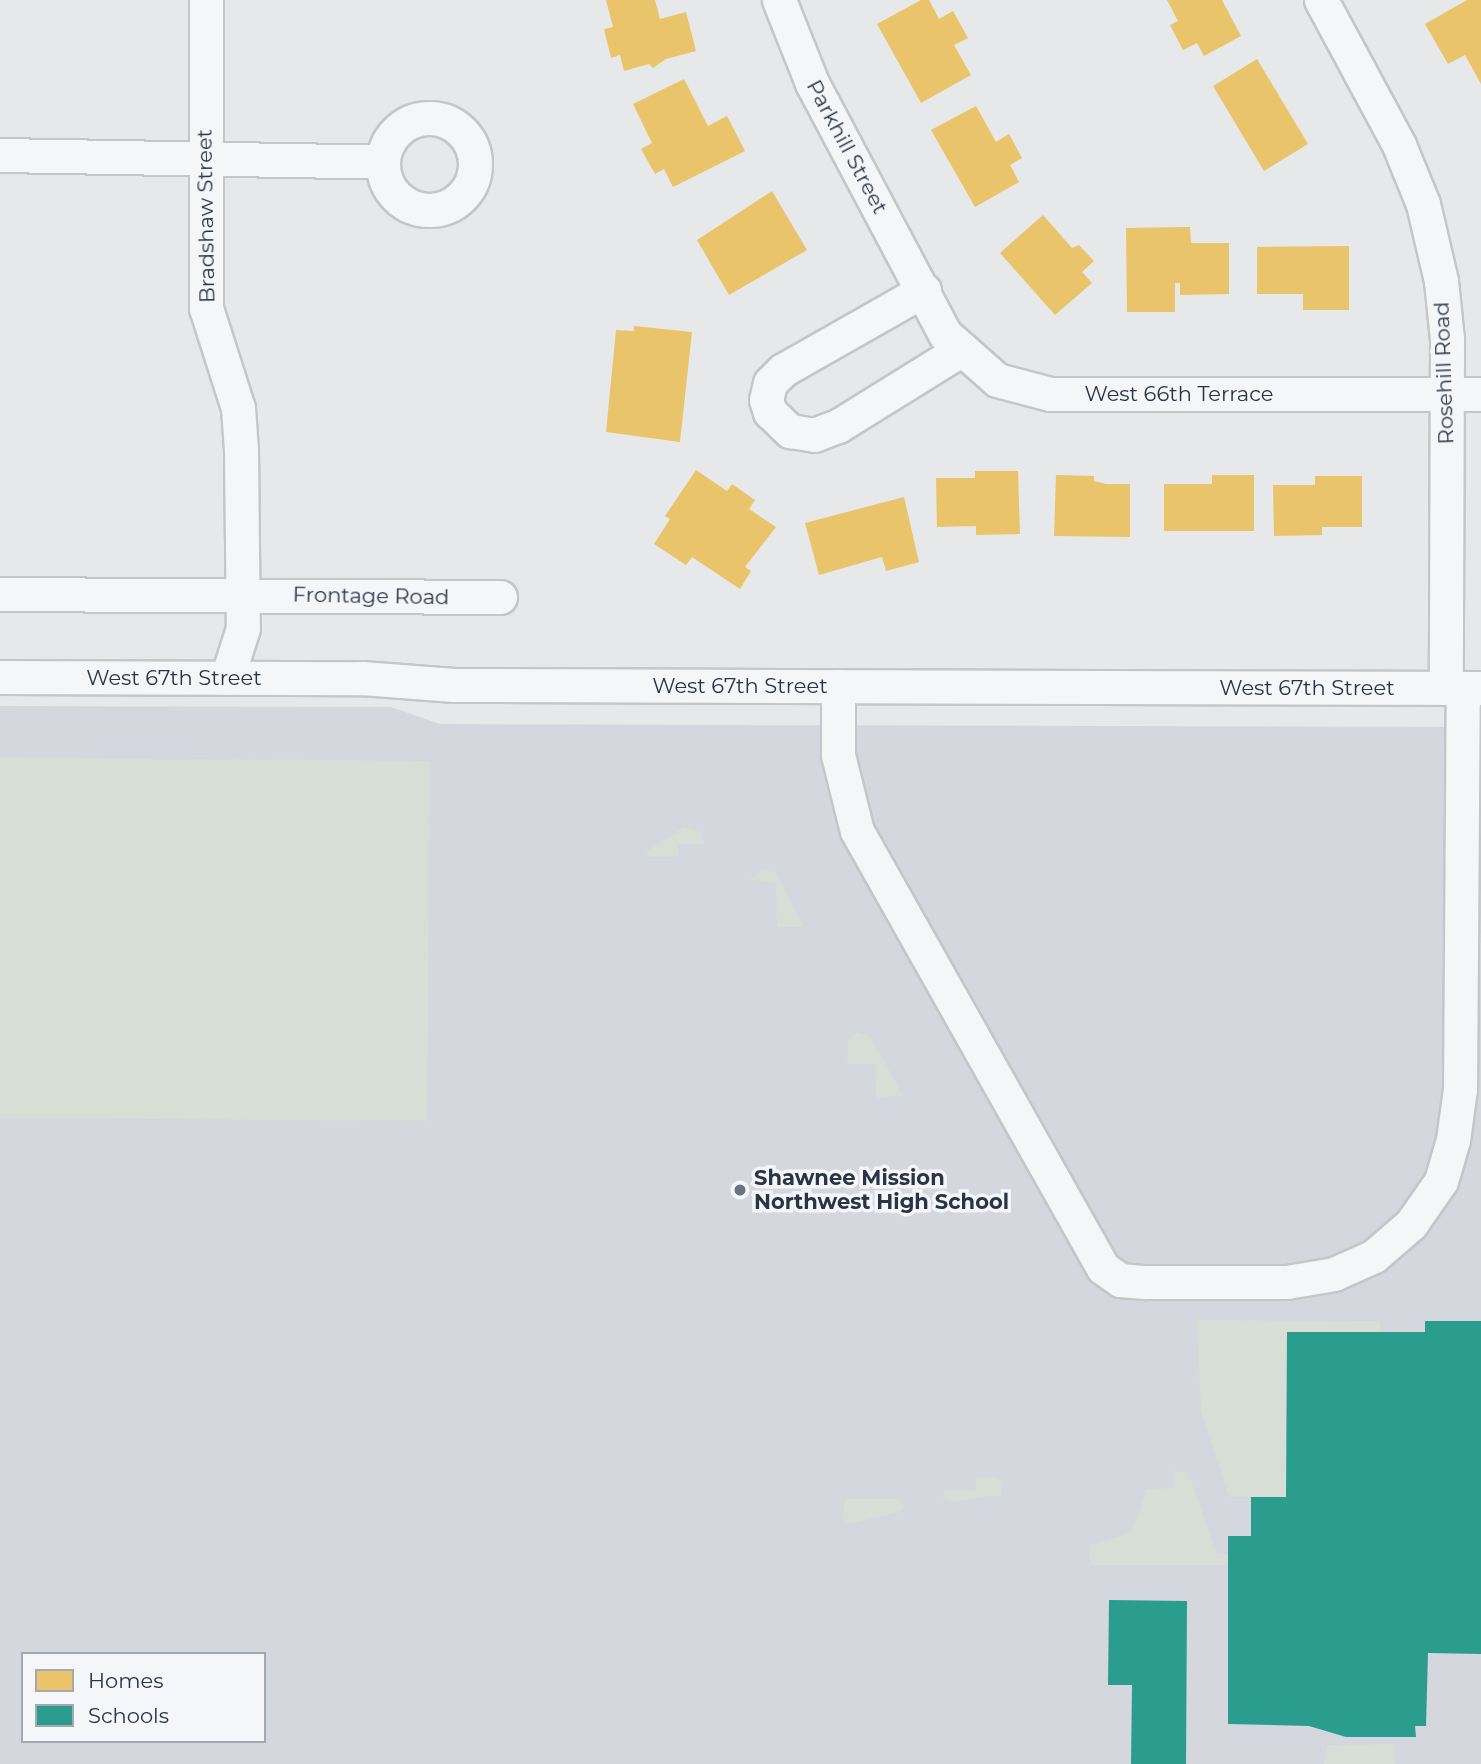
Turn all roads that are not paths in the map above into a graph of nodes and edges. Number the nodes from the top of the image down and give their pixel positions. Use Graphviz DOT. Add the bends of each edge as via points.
graph roads {
  1 [pos="206,0"];
  2 [pos="779,0"];
  3 [pos="1321,0"];
  4 [pos="0,155"];
  5 [pos="204,160"];
  6 [pos="382,162"];
  7 [pos="924,290"];
  8 [pos="962,349"];
  9 [pos="1446,394"];
  10 [pos="1481,394"];
  11 [pos="0,594"];
  12 [pos="242,594"];
  13 [pos="500,597"];
  14 [pos="0,677"];
  15 [pos="228,678"];
  16 [pos="838,686"];
  17 [pos="1463,688"];
  1 -- 5 [label="street, Bradshaw Street"];
  2 -- 7 [label="street, Parkhill Street" via="812,83"];
  3 -- 9 [label="street, Rosehill Road" via="1399,145 1423,204 1441,281"];
  4 -- 5 [label="street"];
  5 -- 6 [label="street"];
  5 -- 12 [label="street, Bradshaw Street" via="206,308 237,408 239,429"];
  7 -- 8 [label="street, West 66th Terrace" via="945,334"];
  7 -- 8 [label="street" via="783,370 770,383 766,400 770,412 790,431 814,435 838,426"];
  8 -- 9 [label="street, West 66th Terrace" via="997,380 1050,394"];
  9 -- 10 [label="street, West 66th Terrace"];
  9 -- 17 [label="street, Rosehill Road"];
  11 -- 12 [label="street"];
  12 -- 13 [label="street, Frontage Road"];
  12 -- 15 [label="street, Bradshaw Street" via="243,628"];
  14 -- 15 [label="street, West 67th Street"];
  15 -- 16 [label="street, West 67th Street" via="362,678 454,685"];
  16 -- 17 [label="street, West 67th Street"];
  16 -- 17 [label="street, Rosehill Road" via="838,755 857,831 1103,1268 1121,1280 1145,1282 1287,1282 1334,1275 1374,1256 1411,1224 1441,1181 1460,1089"];
}
